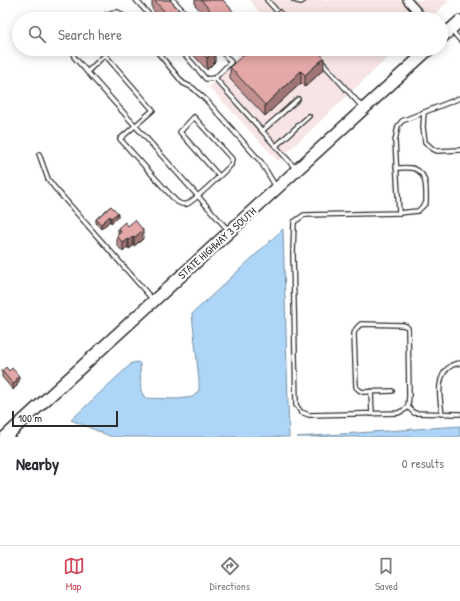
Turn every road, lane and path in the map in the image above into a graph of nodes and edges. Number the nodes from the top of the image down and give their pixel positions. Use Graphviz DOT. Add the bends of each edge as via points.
graph roads {
  1 [pos="136,0"];
  2 [pos="173,0"];
  3 [pos="267,0"];
  4 [pos="294,0"];
  5 [pos="304,0"];
  6 [pos="407,0"];
  7 [pos="147,12"];
  8 [pos="184,12"];
  9 [pos="278,12"];
  10 [pos="418,12"];
  11 [pos="460,21"];
  12 [pos="450,30"];
  13 [pos="460,40"];
  14 [pos="74,56"];
  15 [pos="104,56"];
  16 [pos="106,56"];
  17 [pos="160,56"];
  18 [pos="186,56"];
  19 [pos="225,56"];
  20 [pos="421,56"];
  21 [pos="320,60"];
  22 [pos="87,72"];
  23 [pos="215,78"];
  24 [pos="460,98"];
  25 [pos="298,99"];
  26 [pos="364,109"];
  27 [pos="424,112"];
  28 [pos="310,116"];
  29 [pos="135,126"];
  30 [pos="262,131"];
  31 [pos="276,146"];
  32 [pos="460,150"];
  33 [pos="39,154"];
  34 [pos="396,168"];
  35 [pos="296,170"];
  36 [pos="219,176"];
  37 [pos="277,188"];
  38 [pos="197,195"];
  39 [pos="399,213"];
  40 [pos="229,232"];
  41 [pos="154,301"];
  42 [pos="460,364"];
  43 [pos="371,391"];
  44 [pos="392,391"];
  45 [pos="408,407"];
  46 [pos="372,414"];
  47 [pos="442,414"];
  48 [pos="460,414"];
  49 [pos="4,437"];
  1 -- 7 [label="lane"];
  2 -- 8 [label="lane"];
  3 -- 9 [label="lane"];
  4 -- 5 [label="lane"];
  6 -- 10 [label="street"];
  11 -- 12 [label="main road"];
  12 -- 13 [label="lane"];
  14 -- 22 [label="lane"];
  15 -- 22 [label="lane"];
  16 -- 29 [label="lane" via="153,110"];
  17 -- 37 [label="lane" via="183,83 207,101 261,162"];
  18 -- 23 [label="lane" via="206,78"];
  19 -- 23 [label="lane" via="231,62"];
  20 -- 26 [label="main road, STATE HIGHWAY 3 SOUTH"];
  21 -- 26 [label="lane"];
  22 -- 29 [label="lane"];
  23 -- 30 [label="lane"];
  24 -- 27 [label="lane"];
  25 -- 30 [label="lane"];
  26 -- 35 [label="main road, STATE HIGHWAY 3 SOUTH"];
  27 -- 32 [label="lane" via="425,142 437,151"];
  27 -- 34 [label="lane" via="402,121 398,126 395,141"];
  28 -- 31 [label="lane"];
  29 -- 38 [label="lane"];
  29 -- 38 [label="lane" via="120,139 180,204 187,204"];
  30 -- 31 [label="lane"];
  31 -- 35 [label="lane"];
  33 -- 41 [label="lane" via="48,179 54,187"];
  34 -- 39 [label="lane"];
  34 -- 39 [label="lane" via="415,169 422,174 426,186 426,203 418,211"];
  35 -- 37 [label="main road, STATE HIGHWAY 3 SOUTH"];
  36 -- 36 [label="lane" via="231,165 232,159 194,117 180,132"];
  36 -- 38 [label="lane"];
  37 -- 40 [label="main road, STATE HIGHWAY 3 SOUTH"];
  38 -- 40 [label="lane"];
  39 -- 46 [label="lane" via="304,215 294,222 296,405 301,412 309,415"];
  40 -- 41 [label="main road, STATE HIGHWAY 3 SOUTH"];
  41 -- 49 [label="main road, STATE HIGHWAY 3 SOUTH"];
  42 -- 47 [label="lane" via="451,366 444,373 439,389"];
  43 -- 44 [label="lane"];
  43 -- 45 [label="lane" via="363,392 356,387 355,330 362,324 402,324 408,328"];
  43 -- 46 [label="lane"];
  45 -- 46 [label="lane" via="398,413"];
  45 -- 47 [label="lane" via="414,413"];
  47 -- 48 [label="lane"];
}
